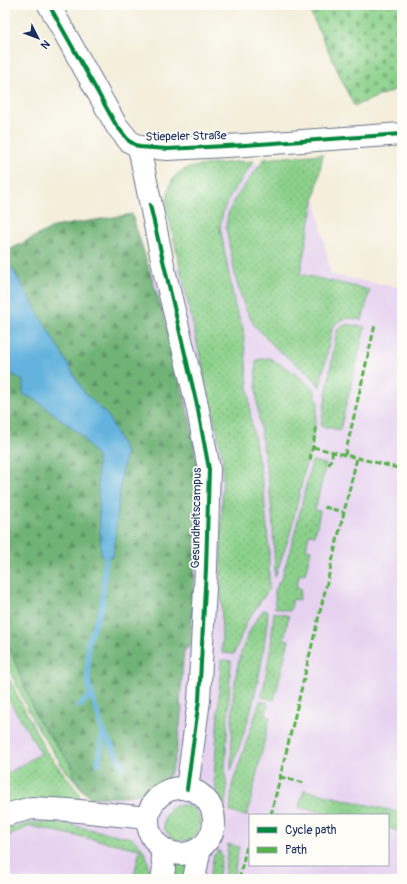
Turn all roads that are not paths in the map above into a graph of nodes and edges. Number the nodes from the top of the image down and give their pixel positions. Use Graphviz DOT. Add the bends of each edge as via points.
graph roads {
  1 [pos="49,5"];
  2 [pos="402,134"];
  3 [pos="139,147"];
  4 [pos="187,789"];
  5 [pos="5,816"];
  6 [pos="148,818"];
  7 [pos="161,848"];
  8 [pos="200,848"];
  9 [pos="162,879"];
  10 [pos="194,879"];
  1 -- 3 [label="street, Stiepeler Straße" via="116,125 129,141"];
  2 -- 3 [label="street, Stiepeler Straße" via="168,149"];
  3 -- 4 [label="street, Gesundheitscampus" via="167,282 197,405 208,469 199,700"];
  4 -- 6 [label="street" via="173,790 160,796"];
  4 -- 8 [label="street" via="206,800 212,809 213,830"];
  5 -- 6 [label="street" via="32,808"];
  6 -- 7 [label="street" via="150,832"];
  7 -- 8 [label="street" via="181,854 191,853"];
  7 -- 9 [label="street" via="164,869"];
  8 -- 10 [label="street"];
}
